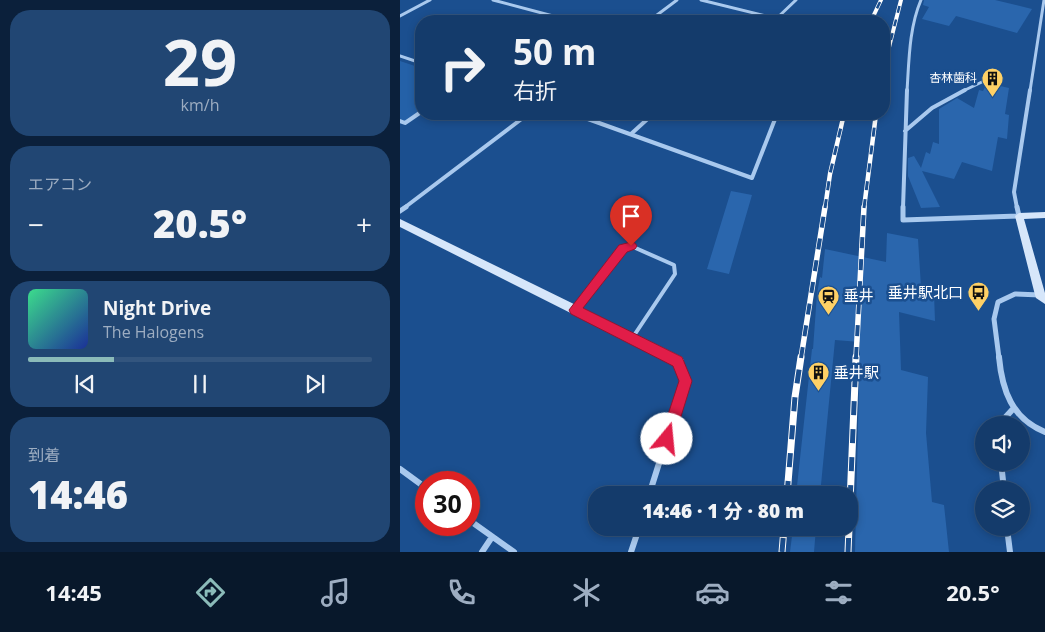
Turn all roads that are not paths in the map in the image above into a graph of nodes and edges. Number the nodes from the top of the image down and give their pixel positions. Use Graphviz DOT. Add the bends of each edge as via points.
graph roads {
  1 [pos="430,0"];
  2 [pos="492,0"];
  3 [pos="677,0"];
  4 [pos="701,0"];
  5 [pos="796,0"];
  6 [pos="921,0"];
  7 [pos="1044,0"];
  8 [pos="549,15"];
  9 [pos="657,15"];
  10 [pos="760,15"];
  11 [pos="780,15"];
  12 [pos="400,16"];
  13 [pos="400,56"];
  14 [pos="415,61"];
  15 [pos="984,81"];
  16 [pos="415,116"];
  17 [pos="520,120"];
  18 [pos="591,120"];
  19 [pos="646,120"];
  20 [pos="775,120"];
  21 [pos="400,121"];
  22 [pos="905,132"];
  23 [pos="631,134"];
  24 [pos="400,211"];
  25 [pos="1045,215"];
  26 [pos="1019,216"];
  27 [pos="400,223"];
  28 [pos="1043,297"];
  29 [pos="575,310"];
  30 [pos="632,338"];
  31 [pos="678,361"];
  32 [pos="1013,410"];
  33 [pos="1007,416"];
  34 [pos="1045,432"];
  35 [pos="400,469"];
  36 [pos="415,480"];
  37 [pos="652,486"];
  38 [pos="480,528"];
  39 [pos="636,536"];
  40 [pos="1008,536"];
  41 [pos="492,537"];
  42 [pos="482,552"];
  43 [pos="514,552"];
  44 [pos="631,552"];
  45 [pos="1010,552"];
  1 -- 12 [label="street"];
  2 -- 8 [label="street"];
  3 -- 9 [label="street"];
  4 -- 10 [label="street"];
  5 -- 11 [label="street"];
  6 -- 22 [label="street" via="914,16"];
  7 -- 26 [label="street" via="1014,192"];
  13 -- 14 [label="street"];
  15 -- 22 [label="street" via="932,106"];
  16 -- 21 [label="street" via="405,123"];
  17 -- 24 [label="street"];
  18 -- 23 [label="street"];
  19 -- 23 [label="street"];
  20 -- 23 [label="street" via="752,178"];
  22 -- 26 [label="street" via="903,220"];
  25 -- 26 [label="street"];
  26 -- 28 [label="street"];
  27 -- 29 [label="street"];
  28 -- 32 [label="street" via="1015,294 998,302 994,319 1001,378"];
  29 -- 30 [label="street"];
  29 -- 30 [label="lane" via="623,248 631,246 674,265 675,274"];
  30 -- 31 [label="street"];
  31 -- 37 [label="street" via="685,381"];
  32 -- 33 [label="street"];
  32 -- 34 [label="street"];
  35 -- 36 [label="street"];
  38 -- 41 [label="street"];
  39 -- 44 [label="street"];
  40 -- 45 [label="street"];
  41 -- 42 [label="street"];
  41 -- 43 [label="street"];
}
